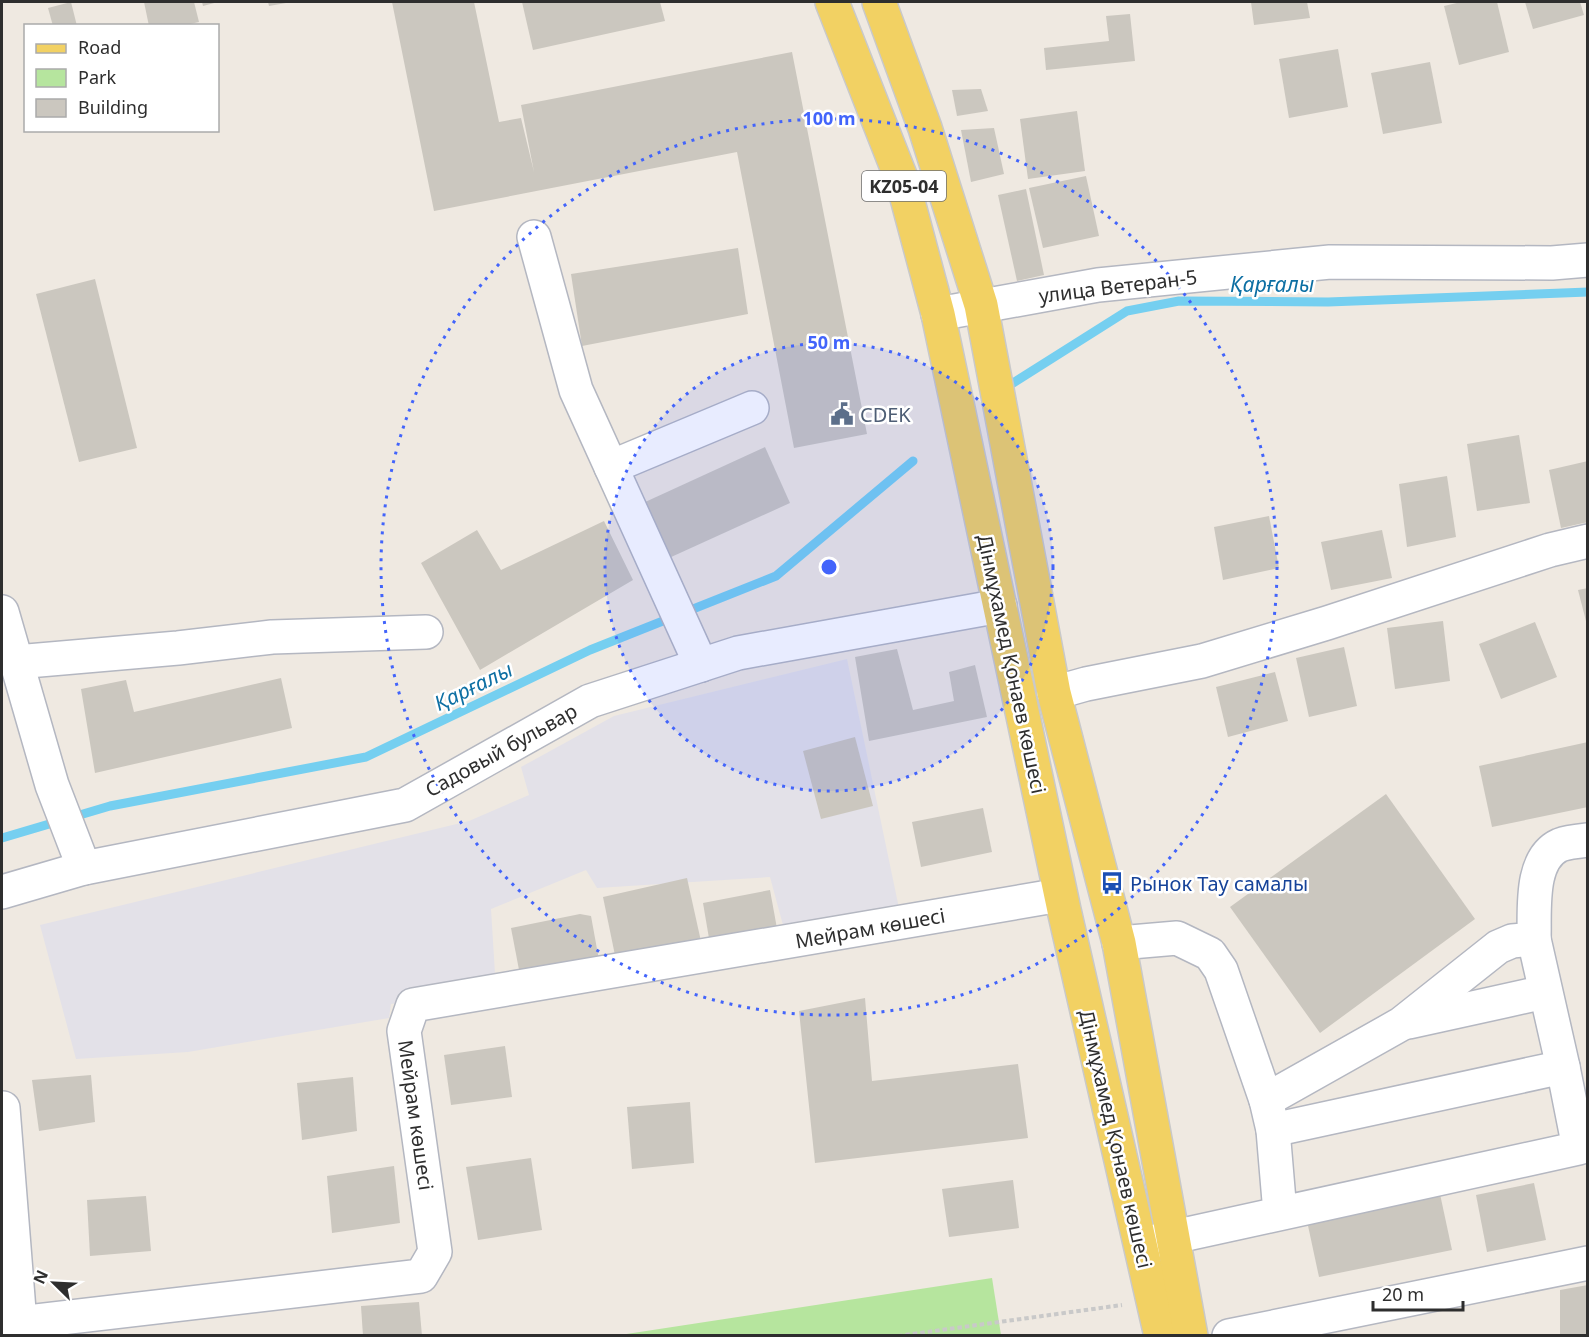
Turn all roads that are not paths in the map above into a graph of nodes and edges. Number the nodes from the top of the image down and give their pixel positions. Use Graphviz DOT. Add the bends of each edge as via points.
graph roads {
  1 [pos="832,2"];
  2 [pos="881,2"];
  3 [pos="534,237"];
  4 [pos="1587,260"];
  5 [pos="981,305"];
  6 [pos="938,314"];
  7 [pos="752,408"];
  8 [pos="611,467"];
  9 [pos="1587,541"];
  10 [pos="1000,606"];
  11 [pos="2,612"];
  12 [pos="426,632"];
  13 [pos="16,662"];
  14 [pos="701,665"];
  15 [pos="1054,693"];
  16 [pos="1587,840"];
  17 [pos="84,868"];
  18 [pos="2,892"];
  19 [pos="1060,895"];
  20 [pos="1534,939"];
  21 [pos="1119,944"];
  22 [pos="1545,992"];
  23 [pos="1401,1024"];
  24 [pos="1563,1067"];
  25 [pos="3,1108"];
  26 [pos="1270,1115"];
  27 [pos="1583,1147"];
  28 [pos="1280,1213"];
  29 [pos="1173,1237"];
  30 [pos="1140,1244"];
  31 [pos="1587,1263"];
  32 [pos="11,1324"];
  33 [pos="1161,1335"];
  34 [pos="1191,1335"];
  35 [pos="1229,1335"];
  1 -- 6 [label="main road, Дінмұхамед Қонаев көшесі / KZ05-04" via="903,183"];
  2 -- 5 [label="main road, Дінмұхамед Қонаев көшесі / KZ05-04"];
  3 -- 8 [label="street" via="576,390"];
  4 -- 5 [label="street, улица Ветеран-5" via="1330,262 1098,285"];
  5 -- 6 [label="street, улица Ветеран-5"];
  5 -- 15 [label="main road, Дінмұхамед Қонаев көшесі / KZ05-04"];
  6 -- 10 [label="main road, Дінмұхамед Қонаев көшесі / KZ05-04"];
  7 -- 8 [label="street"];
  8 -- 14 [label="street"];
  9 -- 15 [label="street" via="1202,661"];
  10 -- 14 [label="street, Садовый бульвар" via="738,653"];
  10 -- 19 [label="main road, Дінмұхамед Қонаев көшесі / KZ05-04"];
  11 -- 13 [label="street"];
  12 -- 13 [label="street" via="272,637"];
  13 -- 17 [label="street" via="52,785"];
  14 -- 17 [label="street, Садовый бульвар" via="590,700 405,805"];
  15 -- 21 [label="main road, Дінмұхамед Қонаев көшесі / KZ05-04"];
  16 -- 20 [label="street" via="1560,845 1540,867"];
  17 -- 18 [label="street, Садовый бульвар"];
  19 -- 30 [label="main road, Дінмұхамед Қонаев көшесі / KZ05-04"];
  19 -- 32 [label="street, Мейрам көшесі" via="413,1005 404,1031 435,1252 421,1276"];
  20 -- 22 [label="street"];
  20 -- 23 [label="street" via="1498,947"];
  21 -- 26 [label="street" via="1177,938 1210,954 1221,970"];
  21 -- 29 [label="main road, Дінмұхамед Қонаев көшесі / KZ05-04"];
  22 -- 23 [label="street"];
  22 -- 24 [label="street"];
  23 -- 26 [label="street"];
  24 -- 26 [label="street"];
  24 -- 27 [label="street"];
  25 -- 32 [label="street"];
  26 -- 28 [label="street"];
  27 -- 28 [label="street"];
  28 -- 29 [label="street"];
  29 -- 30 [label="street"];
  29 -- 34 [label="main road, Дінмұхамед Қонаев көшесі / KZ05-04"];
  30 -- 33 [label="main road, Дінмұхамед Қонаев көшесі / KZ05-04"];
  31 -- 35 [label="street"];
}
